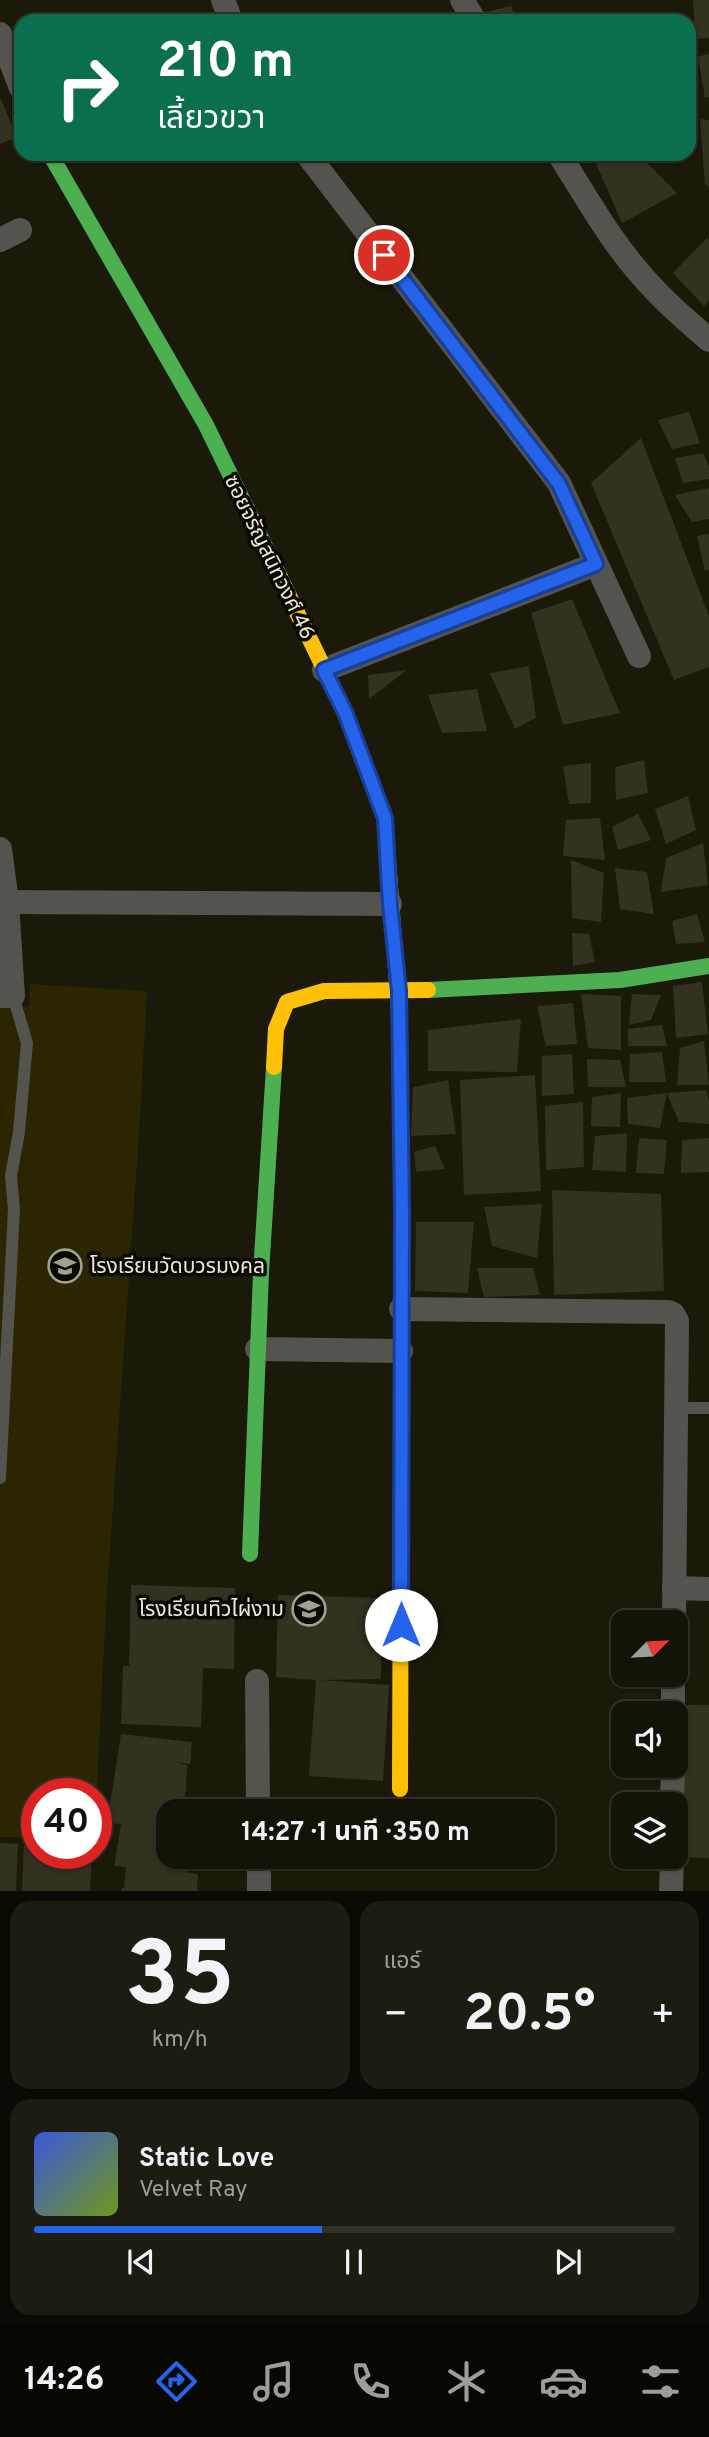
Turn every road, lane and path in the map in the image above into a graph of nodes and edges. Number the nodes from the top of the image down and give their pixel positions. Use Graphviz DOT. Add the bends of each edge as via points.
graph roads {
  1 [pos="0,34"];
  2 [pos="14,70"];
  3 [pos="54,161"];
  4 [pos="312,161"];
  5 [pos="563,161"];
  6 [pos="709,340"];
  7 [pos="596,564"];
  8 [pos="639,656"];
  9 [pos="324,670"];
  10 [pos="0,849"];
  11 [pos="3,902"];
  12 [pos="390,904"];
  13 [pos="709,966"];
  14 [pos="399,991"];
  15 [pos="7,996"];
  16 [pos="401,1309"];
  17 [pos="257,1349"];
  18 [pos="401,1351"];
  19 [pos="676,1408"];
  20 [pos="709,1408"];
  21 [pos="0,1478"];
  22 [pos="250,1554"];
  23 [pos="674,1588"];
  24 [pos="709,1589"];
  25 [pos="674,1610"];
  26 [pos="257,1681"];
  27 [pos="400,1789"];
  28 [pos="258,1799"];
  29 [pos="259,1869"];
  30 [pos="672,1869"];
  31 [pos="259,1891"];
  32 [pos="671,1891"];
  1 -- 2 [label="street"];
  3 -- 9 [label="street, ซอยจรัญสนิทวงศ์ 46" via="206,425"];
  4 -- 7 [label="street" via="559,484"];
  5 -- 6 [label="street" via="628,260"];
  7 -- 8 [label="street"];
  7 -- 9 [label="street"];
  9 -- 12 [label="street, ซอยจรัญสนิทวงศ์ 46" via="385,818"];
  10 -- 11 [label="street"];
  11 -- 12 [label="street"];
  11 -- 15 [label="street"];
  12 -- 14 [label="street, ซอยจรัญสนิทวงศ์ 46"];
  13 -- 14 [label="street" via="621,980"];
  14 -- 16 [label="street, ซอยจรัญสนิทวงศ์ 46"];
  14 -- 17 [label="street" via="324,991 287,1002 276,1029"];
  15 -- 21 [label="lane" via="27,1043 10,1176 14,1209"];
  16 -- 18 [label="street, ซอยจรัญสนิทวงศ์ 46"];
  16 -- 19 [label="street" via="668,1312 677,1321"];
  17 -- 18 [label="street"];
  17 -- 22 [label="street"];
  18 -- 27 [label="street, ซอยจรัญสนิทวงศ์ 46"];
  19 -- 20 [label="lane"];
  19 -- 23 [label="street"];
  23 -- 24 [label="street"];
  23 -- 25 [label="street"];
  26 -- 28 [label="street"];
  29 -- 31 [label="street"];
  30 -- 32 [label="street"];
}
